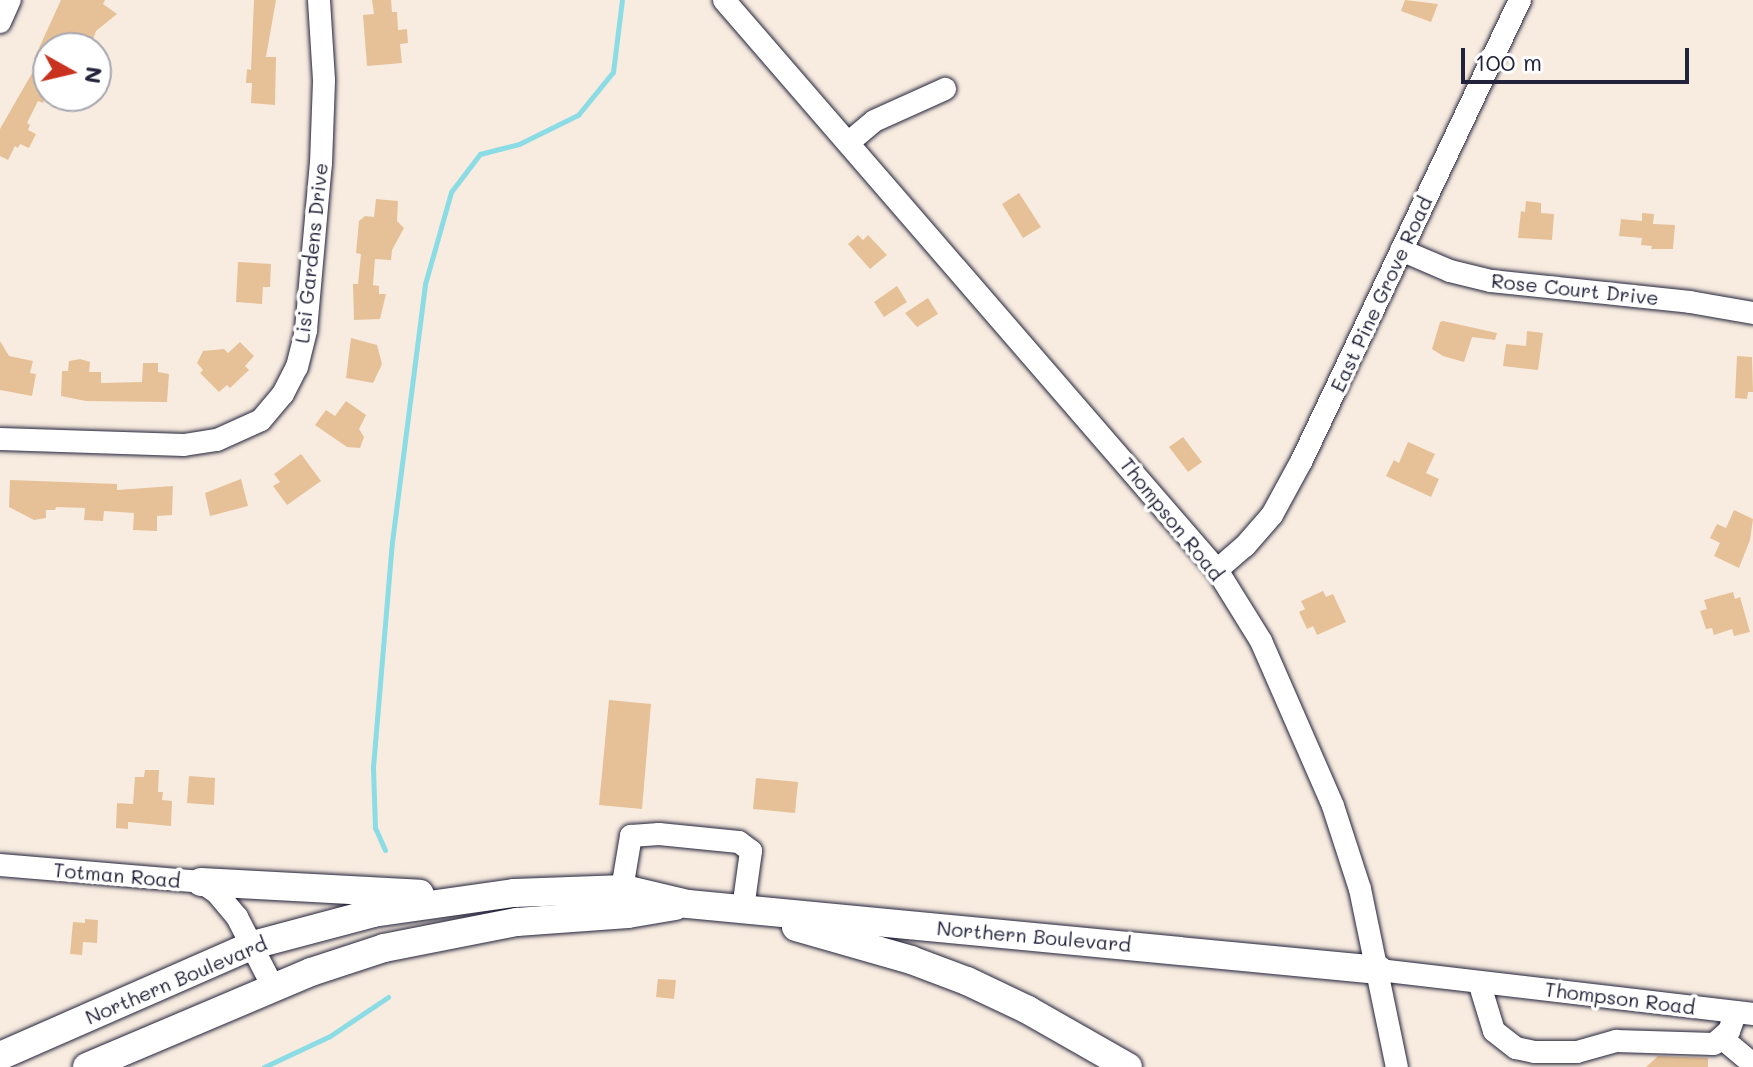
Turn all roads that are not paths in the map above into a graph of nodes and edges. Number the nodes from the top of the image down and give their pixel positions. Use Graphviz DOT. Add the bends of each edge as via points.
graph roads {
  1 [pos="10,0"];
  2 [pos="319,0"];
  3 [pos="724,0"];
  4 [pos="1520,0"];
  5 [pos="0,22"];
  6 [pos="945,89"];
  7 [pos="848,143"];
  8 [pos="1401,250"];
  9 [pos="1753,313"];
  10 [pos="0,439"];
  11 [pos="1217,570"];
  12 [pos="0,865"];
  13 [pos="201,882"];
  14 [pos="622,889"];
  15 [pos="473,896"];
  16 [pos="688,904"];
  17 [pos="755,910"];
  18 [pos="253,945"];
  19 [pos="1379,970"];
  20 [pos="1479,982"];
  21 [pos="273,987"];
  22 [pos="1744,1013"];
  23 [pos="1723,1039"];
  24 [pos="0,1056"];
  25 [pos="1753,1064"];
  26 [pos="87,1067"];
  27 [pos="1128,1067"];
  28 [pos="1397,1067"];
  1 -- 5 [label="street"];
  2 -- 10 [label="street, Lisi Gardens Drive" via="324,80 321,163 307,315 297,367 283,394 261,420 217,440 184,445"];
  3 -- 7 [label="street, Thompson Road"];
  4 -- 8 [label="street, East Pine Grove Road"];
  6 -- 7 [label="street" via="874,121"];
  7 -- 11 [label="street, Thompson Road"];
  8 -- 9 [label="street, Rose Court Drive" via="1491,281"];
  8 -- 11 [label="street, East Pine Grove Road" via="1272,515"];
  11 -- 19 [label="street, Thompson Road" via="1261,641 1333,806"];
  12 -- 13 [label="street, Totman Road"];
  13 -- 15 [label="main road"];
  13 -- 18 [label="street, Totman Road" via="237,917"];
  14 -- 15 [label="main road, Northern Boulevard"];
  14 -- 16 [label="main road, Northern Boulevard"];
  14 -- 17 [label="street" via="631,836 739,842 751,851"];
  15 -- 18 [label="main road, Northern Boulevard" via="340,920"];
  16 -- 17 [label="main road, Northern Boulevard"];
  16 -- 21 [label="main road, Northern Boulevard" via="428,937"];
  17 -- 19 [label="main road, Northern Boulevard"];
  17 -- 27 [label="main road" via="967,981"];
  18 -- 21 [label="street, Totman Road"];
  18 -- 24 [label="main road, Northern Boulevard"];
  19 -- 20 [label="street, Thompson Road"];
  19 -- 28 [label="street"];
  20 -- 22 [label="street, Thompson Road"];
  20 -- 23 [label="street" via="1494,1031 1516,1048 1577,1052 1616,1041 1706,1044"];
  21 -- 26 [label="main road, Northern Boulevard"];
  22 -- 23 [label="street"];
  23 -- 25 [label="street"];
}
